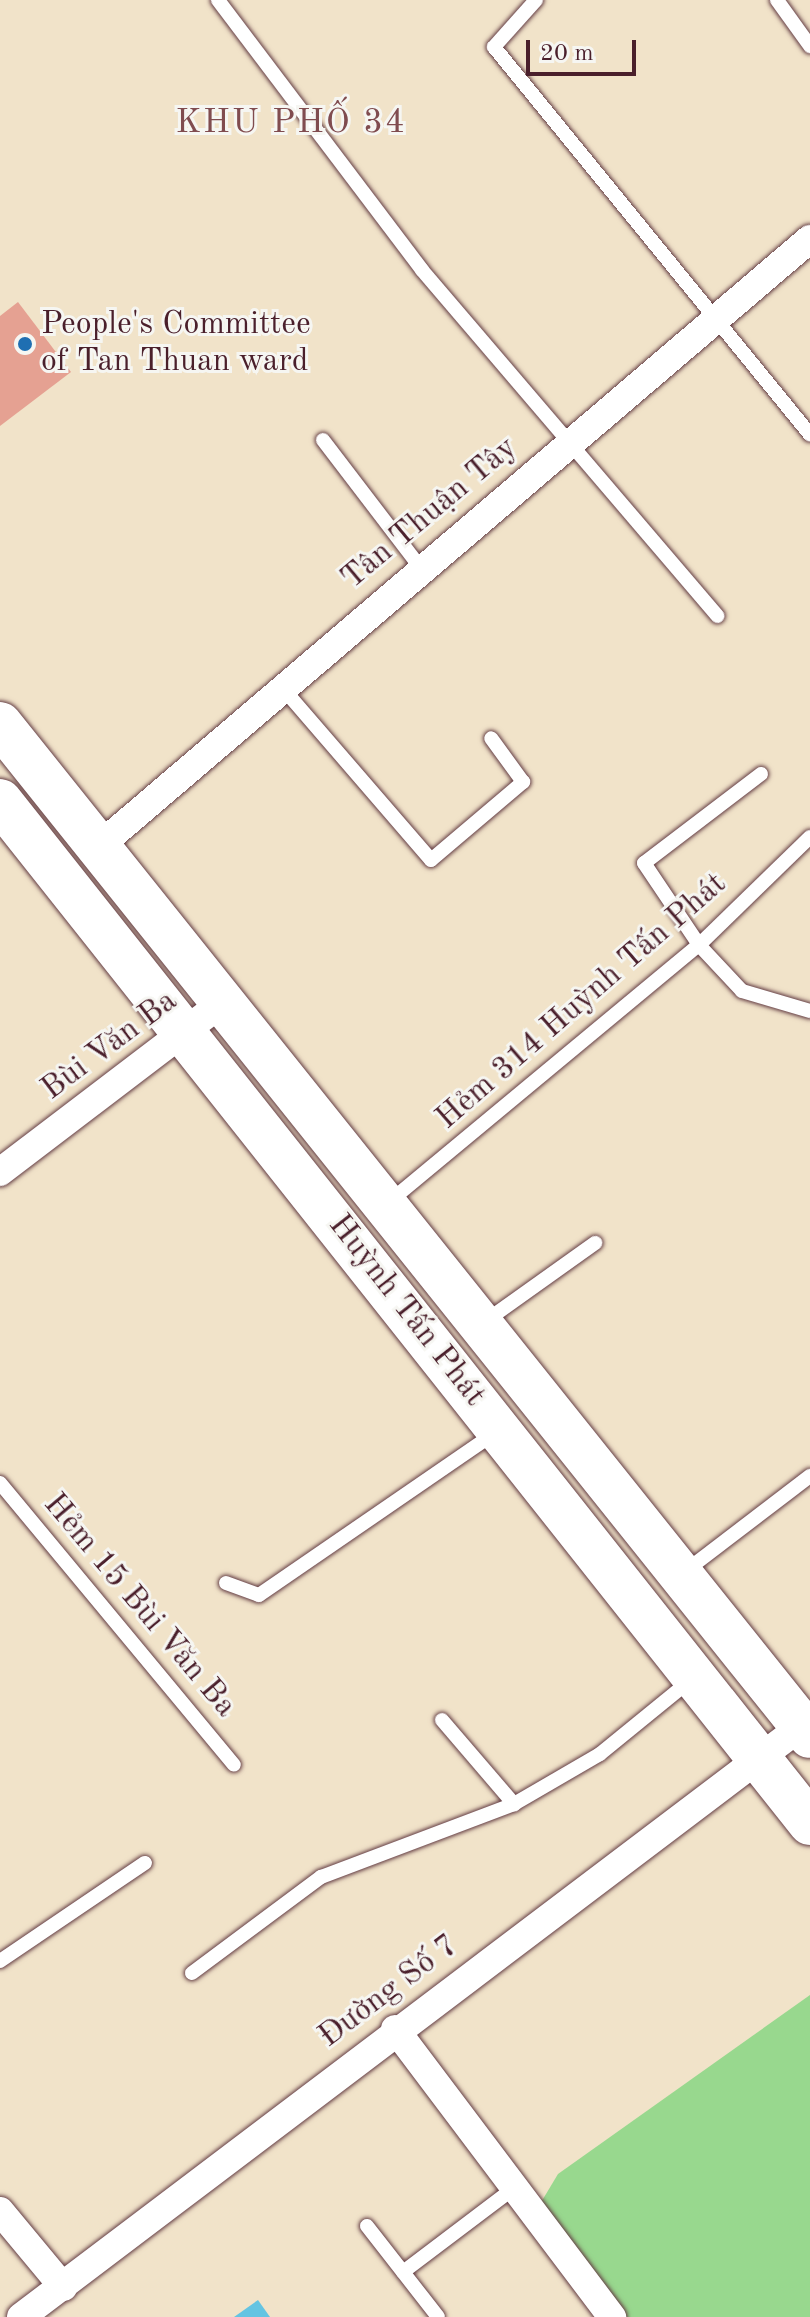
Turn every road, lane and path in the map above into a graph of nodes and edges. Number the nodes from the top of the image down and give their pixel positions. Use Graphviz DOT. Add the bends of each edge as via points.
graph roads {
  1 [pos="218,0"];
  2 [pos="536,0"];
  3 [pos="777,0"];
  4 [pos="810,46"];
  5 [pos="810,239"];
  6 [pos="713,321"];
  7 [pos="810,434"];
  8 [pos="572,439"];
  9 [pos="323,440"];
  10 [pos="420,567"];
  11 [pos="718,616"];
  12 [pos="280,685"];
  13 [pos="0,724"];
  14 [pos="491,738"];
  15 [pos="761,774"];
  16 [pos="0,801"];
  17 [pos="810,837"];
  18 [pos="98,847"];
  19 [pos="699,945"];
  20 [pos="222,1003"];
  21 [pos="810,1011"];
  22 [pos="185,1032"];
  23 [pos="0,1172"];
  24 [pos="385,1205"];
  25 [pos="595,1243"];
  26 [pos="480,1325"];
  27 [pos="500,1430"];
  28 [pos="810,1476"];
  29 [pos="0,1483"];
  30 [pos="683,1573"];
  31 [pos="226,1583"];
  32 [pos="695,1677"];
  33 [pos="442,1720"];
  34 [pos="806,1731"];
  35 [pos="759,1757"];
  36 [pos="234,1765"];
  37 [pos="514,1804"];
  38 [pos="810,1823"];
  39 [pos="145,1863"];
  40 [pos="0,1961"];
  41 [pos="192,1973"];
  42 [pos="395,2029"];
  43 [pos="514,2188"];
  44 [pos="0,2211"];
  45 [pos="367,2226"];
  46 [pos="403,2272"];
  47 [pos="63,2287"];
  48 [pos="21,2317"];
  49 [pos="438,2317"];
  50 [pos="612,2317"];
  1 -- 8 [label="lane" via="422,270"];
  2 -- 6 [label="lane" via="494,47"];
  3 -- 4 [label="lane"];
  5 -- 6 [label="street, Tân Thuận Tây"];
  6 -- 7 [label="lane"];
  6 -- 8 [label="street, Tân Thuận Tây"];
  8 -- 10 [label="street, Tân Thuận Tây"];
  8 -- 11 [label="lane"];
  9 -- 10 [label="lane"];
  10 -- 12 [label="street, Tân Thuận Tây"];
  12 -- 14 [label="lane" via="431,860 523,782"];
  12 -- 18 [label="street, Tân Thuận Tây"];
  13 -- 18 [label="main road, Huỳnh Tấn Phát"];
  15 -- 19 [label="lane" via="644,863"];
  16 -- 22 [label="main road, Huỳnh Tấn Phát"];
  17 -- 19 [label="lane, Hẻm 314 Huỳnh Tấn Phát"];
  18 -- 20 [label="main road, Huỳnh Tấn Phát"];
  19 -- 21 [label="lane" via="742,991"];
  19 -- 24 [label="lane, Hẻm 314 Huỳnh Tấn Phát"];
  20 -- 22 [label="street, Bùi Văn Ba"];
  20 -- 24 [label="main road, Huỳnh Tấn Phát"];
  22 -- 23 [label="street, Bùi Văn Ba"];
  22 -- 27 [label="main road, Huỳnh Tấn Phát"];
  24 -- 26 [label="main road, Huỳnh Tấn Phát"];
  25 -- 26 [label="lane"];
  26 -- 30 [label="main road, Huỳnh Tấn Phát"];
  27 -- 31 [label="lane" via="259,1595"];
  27 -- 32 [label="main road, Huỳnh Tấn Phát"];
  28 -- 30 [label="lane"];
  29 -- 36 [label="lane, Hẻm 15 Bùi Văn Ba"];
  30 -- 34 [label="main road, Huỳnh Tấn Phát"];
  32 -- 35 [label="main road, Huỳnh Tấn Phát"];
  32 -- 37 [label="lane" via="600,1754"];
  33 -- 37 [label="lane"];
  34 -- 35 [label="street, Đường Số 7"];
  35 -- 38 [label="main road, Huỳnh Tấn Phát"];
  35 -- 42 [label="street, Đường Số 7"];
  37 -- 41 [label="lane" via="321,1877"];
  39 -- 40 [label="lane"];
  42 -- 43 [label="street"];
  42 -- 47 [label="street, Đường Số 7"];
  43 -- 46 [label="lane"];
  43 -- 50 [label="street"];
  44 -- 47 [label="street"];
  45 -- 46 [label="lane"];
  46 -- 49 [label="lane"];
  47 -- 48 [label="street, Đường Số 7"];
}
